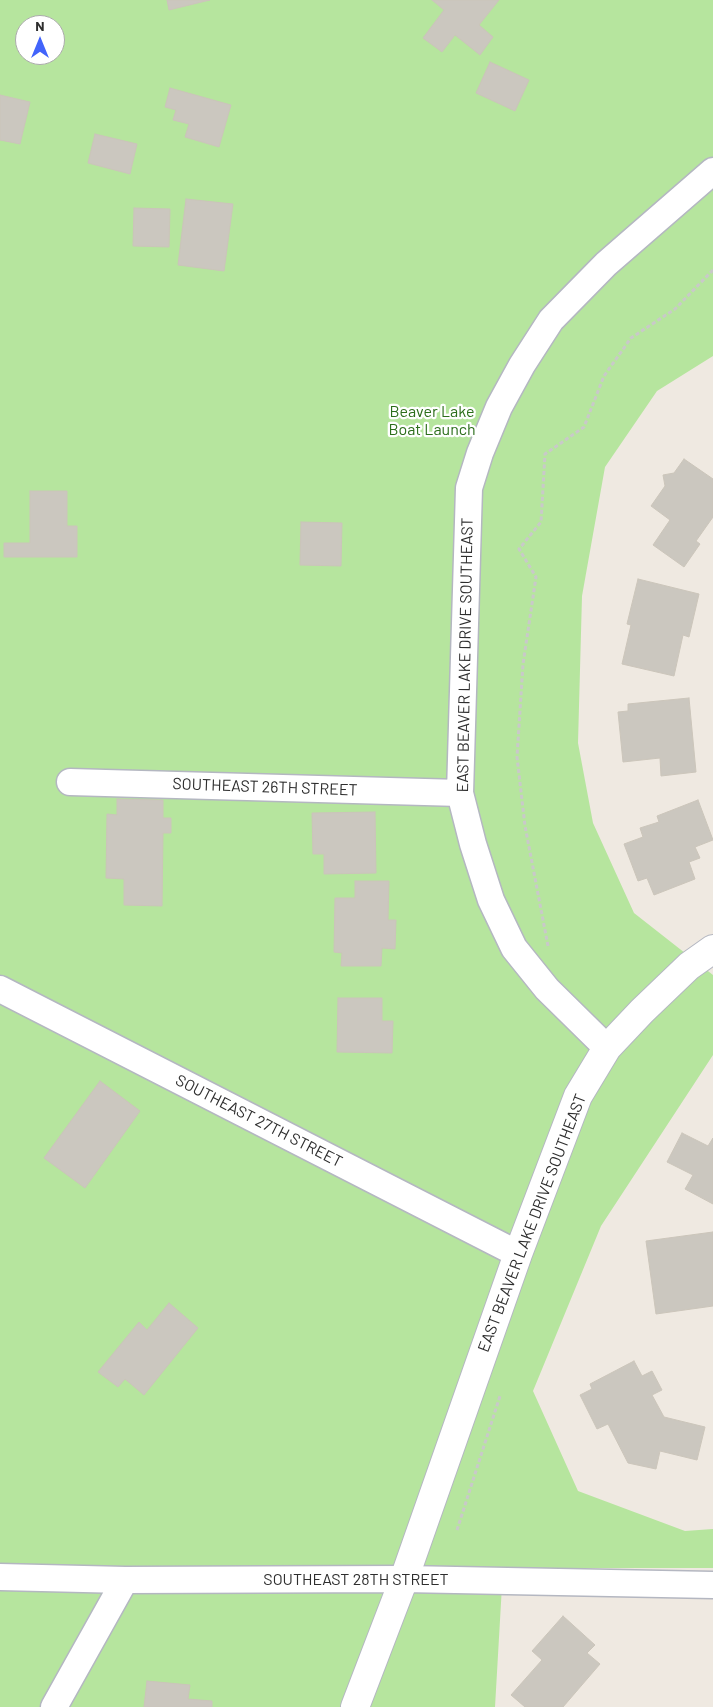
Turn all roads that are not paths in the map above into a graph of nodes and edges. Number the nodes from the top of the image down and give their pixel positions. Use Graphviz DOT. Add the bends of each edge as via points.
graph roads {
  1 [pos="713,171"];
  2 [pos="70,782"];
  3 [pos="460,793"];
  4 [pos="713,949"];
  5 [pos="0,989"];
  6 [pos="607,1048"];
  7 [pos="518,1254"];
  8 [pos="0,1577"];
  9 [pos="404,1579"];
  10 [pos="125,1580"];
  11 [pos="713,1584"];
  12 [pos="54,1707"];
  13 [pos="355,1707"];
  1 -- 3 [label="street, EAST BEAVER LAKE DRIVE SOUTHEAST" via="606,264 551,320 499,407 480,453 469,488"];
  2 -- 3 [label="street, SOUTHEAST 26TH STREET"];
  3 -- 6 [label="street, EAST BEAVER LAKE DRIVE SOUTHEAST" via="491,900 514,948 547,988"];
  4 -- 6 [label="street" via="689,966"];
  5 -- 7 [label="street, SOUTHEAST 27TH STREET"];
  6 -- 7 [label="street, EAST BEAVER LAKE DRIVE SOUTHEAST" via="578,1096"];
  7 -- 9 [label="street, EAST BEAVER LAKE DRIVE SOUTHEAST"];
  8 -- 10 [label="street, SOUTHEAST 28TH STREET"];
  9 -- 10 [label="street, SOUTHEAST 28TH STREET"];
  9 -- 11 [label="street, SOUTHEAST 28TH STREET"];
  9 -- 13 [label="street, EAST BEAVER LAKE DRIVE SOUTHEAST"];
  10 -- 12 [label="street"];
}
